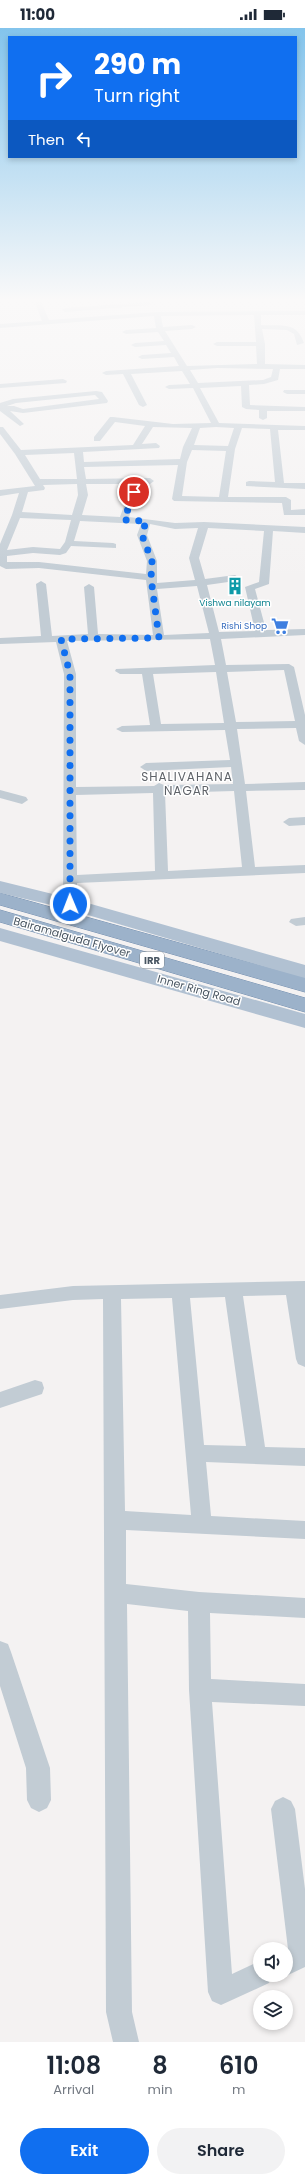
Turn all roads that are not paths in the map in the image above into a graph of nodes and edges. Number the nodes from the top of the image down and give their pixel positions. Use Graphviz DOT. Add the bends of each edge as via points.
graph roads {
  1 [pos="65,396"];
  2 [pos="100,396"];
  3 [pos="138,396"];
  4 [pos="201,396"];
  5 [pos="245,396"];
  6 [pos="143,405"];
  7 [pos="1,407"];
  8 [pos="263,408"];
  9 [pos="305,409"];
  10 [pos="150,424"];
  11 [pos="197,425"];
  12 [pos="216,425"];
  13 [pos="238,427"];
  14 [pos="263,427"];
  15 [pos="274,428"];
  16 [pos="305,428"];
  17 [pos="0,429"];
  18 [pos="97,439"];
  19 [pos="156,446"];
  20 [pos="136,447"];
  21 [pos="187,447"];
  22 [pos="231,449"];
  23 [pos="78,450"];
  24 [pos="19,453"];
  25 [pos="183,462"];
  26 [pos="80,465"];
  27 [pos="81,480"];
  28 [pos="150,481"];
  29 [pos="37,482"];
  30 [pos="249,484"];
  31 [pos="280,485"];
  32 [pos="305,486"];
  33 [pos="24,490"];
  34 [pos="134,492"];
  35 [pos="0,493"];
  36 [pos="177,499"];
  37 [pos="223,500"];
  38 [pos="176,509"];
  39 [pos="305,512"];
  40 [pos="17,515"];
  41 [pos="76,518"];
  42 [pos="124,520"];
  43 [pos="146,521"];
  44 [pos="204,525"];
  45 [pos="269,528"];
  46 [pos="305,530"];
  47 [pos="69,544"];
  48 [pos="112,546"];
  49 [pos="2,551"];
  50 [pos="235,578"];
  51 [pos="151,582"];
  52 [pos="201,583"];
  53 [pos="42,584"];
  54 [pos="89,587"];
  55 [pos="261,632"];
  56 [pos="305,632"];
  57 [pos="215,636"];
  58 [pos="93,637"];
  59 [pos="159,638"];
  60 [pos="47,639"];
  61 [pos="61,639"];
  62 [pos="0,641"];
  63 [pos="220,668"];
  64 [pos="147,670"];
  65 [pos="120,671"];
  66 [pos="300,724"];
  67 [pos="230,725"];
  68 [pos="156,728"];
  69 [pos="122,730"];
  70 [pos="305,741"];
  71 [pos="236,763"];
  72 [pos="146,767"];
  73 [pos="305,786"];
  74 [pos="159,787"];
  75 [pos="238,787"];
  76 [pos="71,791"];
  77 [pos="0,794"];
  78 [pos="22,800"];
  79 [pos="305,821"];
  80 [pos="289,822"];
  81 [pos="305,869"];
  82 [pos="249,871"];
  83 [pos="162,874"];
  84 [pos="70,879"];
  85 [pos="0,887"];
  86 [pos="0,899"];
  87 [pos="70,904"];
  88 [pos="0,916"];
  89 [pos="0,934"];
  90 [pos="305,972"];
  91 [pos="305,985"];
  92 [pos="303,1016"];
  93 [pos="299,1288"];
  94 [pos="233,1289"];
  95 [pos="180,1291"];
  96 [pos="112,1293"];
  97 [pos="0,1302"];
  98 [pos="304,1350"];
  99 [pos="35,1388"];
  100 [pos="0,1400"];
  101 [pos="195,1453"];
  102 [pos="257,1456"];
  103 [pos="305,1457"];
  104 [pos="116,1520"];
  105 [pos="202,1523"];
  106 [pos="305,1530"];
  107 [pos="114,1593"];
  108 [pos="198,1602"];
  109 [pos="305,1608"];
  110 [pos="0,1652"];
  111 [pos="200,1690"];
  112 [pos="305,1695"];
  113 [pos="39,1800"];
  114 [pos="283,1809"];
  115 [pos="297,1957"];
  116 [pos="253,1977"];
  117 [pos="126,2042"];
  1 -- 7 [label="street" via="13,401"];
  2 -- 7 [label="street" via="104,401 23,411"];
  3 -- 6 [label="street"];
  4 -- 12 [label="street"];
  5 -- 8 [label="street" via="246,407"];
  7 -- 17 [label="street" via="20,424"];
  8 -- 9 [label="street"];
  8 -- 14 [label="street"];
  10 -- 11 [label="street"];
  10 -- 18 [label="street" via="113,419"];
  10 -- 20 [label="street"];
  11 -- 12 [label="street"];
  11 -- 21 [label="street"];
  12 -- 13 [label="street"];
  13 -- 14 [label="street"];
  13 -- 22 [label="street"];
  14 -- 15 [label="street"];
  15 -- 16 [label="street"];
  15 -- 31 [label="street"];
  17 -- 24 [label="street"];
  19 -- 20 [label="street"];
  20 -- 23 [label="street"];
  21 -- 22 [label="street"];
  21 -- 25 [label="street"];
  22 -- 37 [label="street"];
  23 -- 24 [label="street"];
  23 -- 26 [label="street"];
  24 -- 29 [label="street"];
  25 -- 26 [label="street"];
  25 -- 36 [label="street"];
  26 -- 27 [label="street"];
  27 -- 28 [label="street"];
  27 -- 29 [label="street"];
  27 -- 41 [label="street" via="83,496"];
  29 -- 33 [label="street" via="41,488"];
  30 -- 31 [label="street"];
  31 -- 32 [label="street"];
  33 -- 35 [label="street"];
  33 -- 40 [label="street"];
  34 -- 42 [label="street"];
  36 -- 37 [label="street"];
  36 -- 38 [label="street"];
  37 -- 39 [label="street" via="286,500 287,513"];
  40 -- 41 [label="street"];
  40 -- 49 [label="street"];
  41 -- 42 [label="street"];
  41 -- 47 [label="street"];
  42 -- 43 [label="street"];
  43 -- 44 [label="street" via="175,526"];
  43 -- 51 [label="street" via="142,535 152,561"];
  44 -- 45 [label="street"];
  44 -- 52 [label="street" via="194,558"];
  45 -- 46 [label="street"];
  45 -- 55 [label="street" via="264,584 250,587"];
  47 -- 48 [label="street"];
  47 -- 49 [label="street" via="60,552"];
  49 -- 51 [label="street" via="2,563 6,566 39,565"];
  50 -- 52 [label="street"];
  51 -- 52 [label="street"];
  51 -- 59 [label="street"];
  52 -- 57 [label="street"];
  53 -- 60 [label="street"];
  54 -- 58 [label="street"];
  55 -- 56 [label="street"];
  55 -- 57 [label="street"];
  57 -- 59 [label="street"];
  57 -- 63 [label="street"];
  58 -- 59 [label="street"];
  58 -- 61 [label="street"];
  60 -- 61 [label="street"];
  60 -- 62 [label="street"];
  61 -- 76 [label="street" via="70,674"];
  63 -- 64 [label="street"];
  63 -- 66 [label="street" via="289,668"];
  63 -- 67 [label="street"];
  64 -- 65 [label="street"];
  64 -- 68 [label="street"];
  66 -- 67 [label="street"];
  66 -- 70 [label="street"];
  67 -- 68 [label="street"];
  67 -- 71 [label="street"];
  68 -- 69 [label="street"];
  71 -- 72 [label="street"];
  71 -- 75 [label="street"];
  73 -- 75 [label="street"];
  74 -- 75 [label="street"];
  74 -- 76 [label="street"];
  74 -- 83 [label="street"];
  75 -- 82 [label="street"];
  76 -- 84 [label="street"];
  77 -- 78 [label="street"];
  79 -- 80 [label="street"];
  81 -- 82 [label="street"];
  82 -- 83 [label="street"];
  83 -- 84 [label="street"];
  84 -- 87 [label="street"];
  85 -- 87 [label="main road"];
  86 -- 91 [label="highway, Bairamalguda Flyover / IRR"];
  87 -- 90 [label="main road"];
  88 -- 92 [label="highway, Bairamalguda Flyover / IRR"];
  89 -- 92 [label="main road, Inner Ring Road / IRR"];
  93 -- 94 [label="street"];
  93 -- 98 [label="street"];
  94 -- 95 [label="street"];
  94 -- 102 [label="street"];
  95 -- 96 [label="street"];
  95 -- 101 [label="street"];
  96 -- 97 [label="street" via="73,1293"];
  96 -- 104 [label="street"];
  99 -- 100 [label="street"];
  101 -- 102 [label="street"];
  101 -- 105 [label="street"];
  102 -- 103 [label="street"];
  104 -- 105 [label="street"];
  104 -- 107 [label="street"];
  105 -- 106 [label="street"];
  107 -- 108 [label="street"];
  107 -- 117 [label="street" via="119,2012"];
  108 -- 109 [label="street"];
  108 -- 111 [label="street"];
  110 -- 113 [label="street" via="38,1768"];
  111 -- 112 [label="street"];
  111 -- 116 [label="street" via="221,1992"];
  114 -- 115 [label="street"];
}
